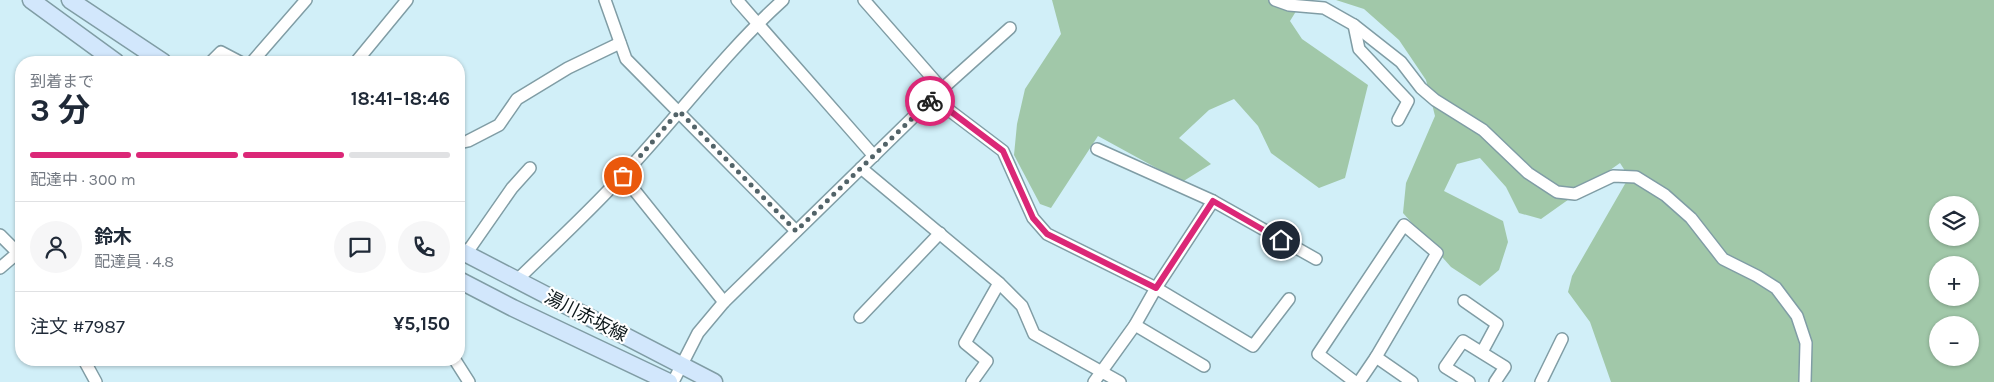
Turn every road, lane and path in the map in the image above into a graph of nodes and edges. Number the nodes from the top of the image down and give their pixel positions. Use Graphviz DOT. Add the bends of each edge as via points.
graph roads {
  1 [pos="31,0"];
  2 [pos="306,0"];
  3 [pos="407,0"];
  4 [pos="605,0"];
  5 [pos="737,0"];
  6 [pos="784,0"];
  7 [pos="864,0"];
  8 [pos="1274,0"];
  9 [pos="78,2"];
  10 [pos="758,22"];
  11 [pos="1354,25"];
  12 [pos="1010,28"];
  13 [pos="620,43"];
  14 [pos="108,56"];
  15 [pos="154,56"];
  16 [pos="217,56"];
  17 [pos="229,56"];
  18 [pos="257,56"];
  19 [pos="361,56"];
  20 [pos="942,89"];
  21 [pos="933,98"];
  22 [pos="679,111"];
  23 [pos="1398,120"];
  24 [pos="465,143"];
  25 [pos="1097,149"];
  26 [pos="874,156"];
  27 [pos="530,168"];
  28 [pos="861,168"];
  29 [pos="623,176"];
  30 [pos="1213,201"];
  31 [pos="796,231"];
  32 [pos="940,233"];
  33 [pos="0,235"];
  34 [pos="15,248"];
  35 [pos="465,248"];
  36 [pos="465,254"];
  37 [pos="15,257"];
  38 [pos="1316,259"];
  39 [pos="0,268"];
  40 [pos="517,280"];
  41 [pos="465,283"];
  42 [pos="999,283"];
  43 [pos="1156,288"];
  44 [pos="1289,299"];
  45 [pos="1464,301"];
  46 [pos="724,302"];
  47 [pos="860,317"];
  48 [pos="1135,325"];
  49 [pos="1562,339"];
  50 [pos="1482,352"];
  51 [pos="1376,357"];
  52 [pos="87,366"];
  53 [pos="459,366"];
  54 [pos="682,366"];
  55 [pos="1204,366"];
  56 [pos="1102,372"];
  57 [pos="96,382"];
  58 [pos="469,382"];
  59 [pos="671,382"];
  60 [pos="714,382"];
  61 [pos="972,382"];
  62 [pos="1094,382"];
  63 [pos="1120,382"];
  64 [pos="1355,382"];
  65 [pos="1359,382"];
  66 [pos="1412,382"];
  67 [pos="1469,382"];
  68 [pos="1495,382"];
  69 [pos="1541,382"];
  70 [pos="1805,382"];
  1 -- 14 [label="main road"];
  2 -- 18 [label="street"];
  3 -- 19 [label="street"];
  4 -- 13 [label="street"];
  5 -- 10 [label="street"];
  6 -- 10 [label="street"];
  7 -- 20 [label="street"];
  8 -- 11 [label="street" via="1289,5 1324,8"];
  9 -- 15 [label="main road"];
  10 -- 22 [label="street"];
  10 -- 26 [label="street"];
  11 -- 23 [label="street" via="1359,49 1408,102"];
  11 -- 70 [label="street" via="1401,62 1435,100 1482,130 1528,173 1557,192 1575,194 1613,176 1636,177 1665,195 1691,218 1722,259 1776,288 1796,316 1806,343"];
  12 -- 20 [label="street"];
  13 -- 22 [label="street" via="626,59"];
  13 -- 24 [label="street" via="568,68 516,99 498,125"];
  16 -- 17 [label="street" via="221,52"];
  20 -- 21 [label="street"];
  21 -- 26 [label="street"];
  21 -- 43 [label="street" via="1003,151 1033,218 1047,234"];
  22 -- 29 [label="street"];
  22 -- 31 [label="street"];
  25 -- 30 [label="street"];
  26 -- 28 [label="street"];
  27 -- 35 [label="street"];
  28 -- 31 [label="street"];
  28 -- 32 [label="street"];
  29 -- 40 [label="street"];
  29 -- 46 [label="street"];
  30 -- 38 [label="street"];
  30 -- 43 [label="street"];
  31 -- 46 [label="street"];
  32 -- 42 [label="street"];
  32 -- 47 [label="street"];
  33 -- 34 [label="street"];
  36 -- 40 [label="main road, 湯川赤坂線"];
  37 -- 39 [label="street"];
  40 -- 54 [label="main road, 湯川赤坂線"];
  41 -- 59 [label="main road, 湯川赤坂線"];
  42 -- 56 [label="street" via="1022,306 1034,334"];
  42 -- 61 [label="street" via="965,343 988,361"];
  43 -- 44 [label="street" via="1254,346"];
  43 -- 48 [label="street"];
  45 -- 50 [label="street" via="1497,324"];
  46 -- 54 [label="street" via="698,333"];
  48 -- 55 [label="street"];
  48 -- 56 [label="street"];
  49 -- 69 [label="street"];
  50 -- 67 [label="street" via="1463,341 1445,367"];
  50 -- 68 [label="street" via="1505,366"];
  51 -- 64 [label="street" via="1437,253 1404,225 1318,354"];
  51 -- 65 [label="street"];
  51 -- 66 [label="street"];
  52 -- 57 [label="street"];
  53 -- 58 [label="street"];
  54 -- 59 [label="street"];
  54 -- 60 [label="main road, 湯川赤坂線"];
  56 -- 62 [label="street"];
  56 -- 63 [label="street"];
}
